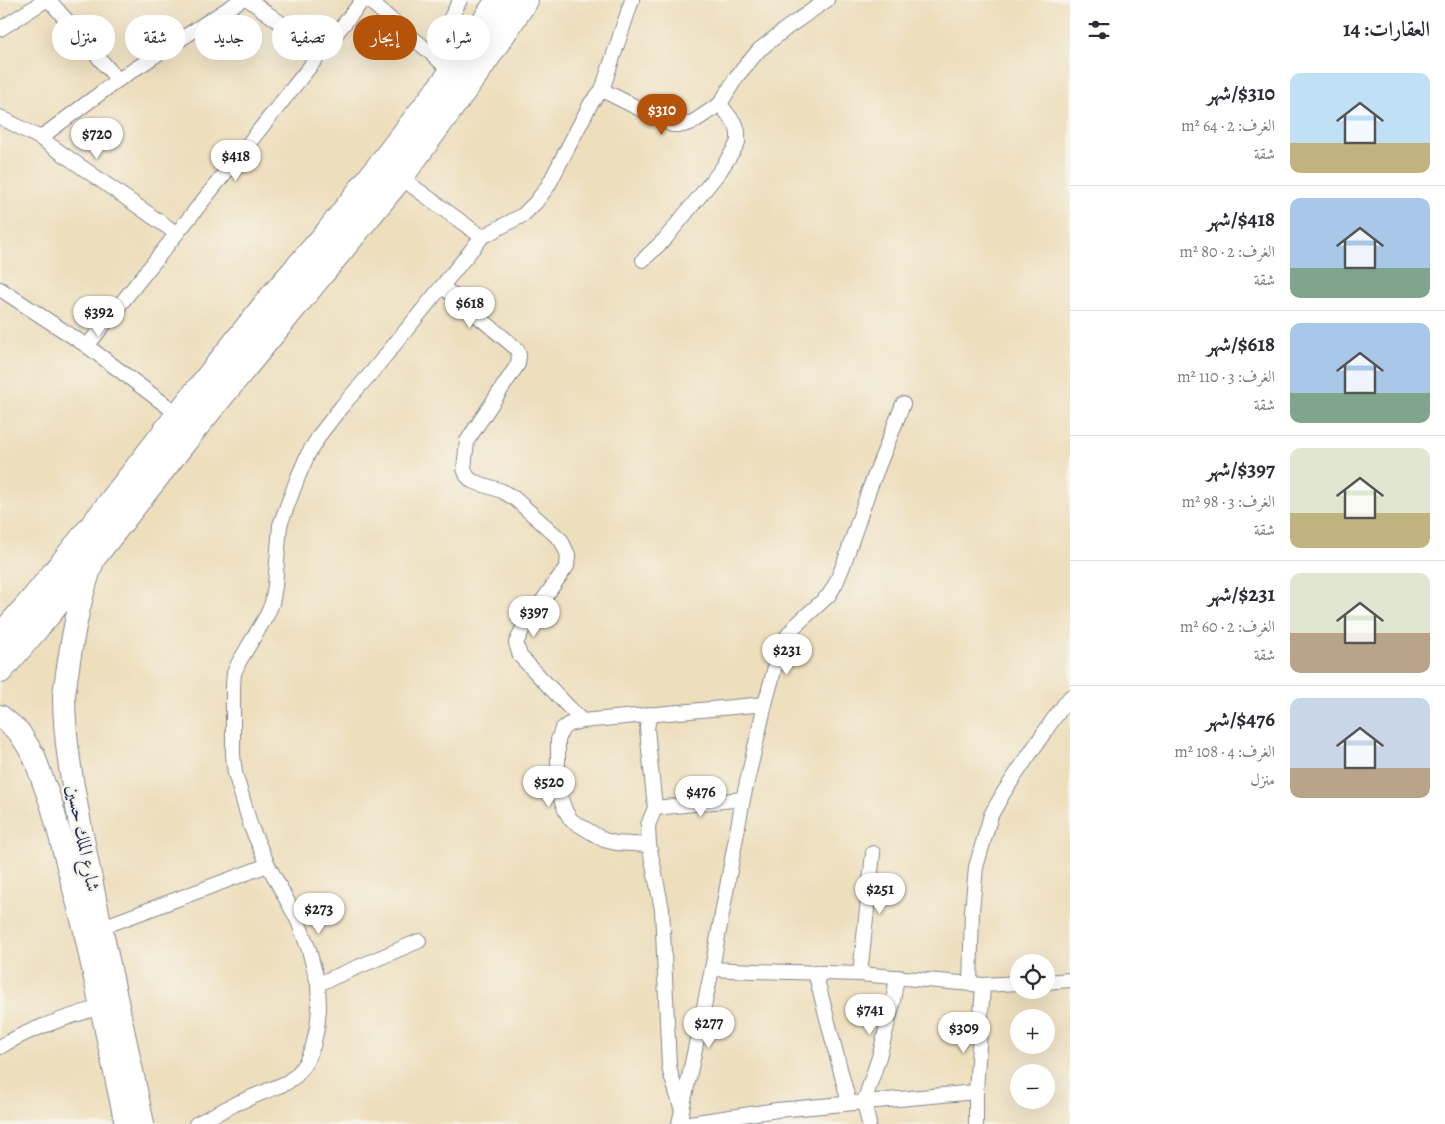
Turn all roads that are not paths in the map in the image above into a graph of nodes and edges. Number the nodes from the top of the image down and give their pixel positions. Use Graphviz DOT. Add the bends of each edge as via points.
graph roads {
  1 [pos="47,0"];
  2 [pos="241,0"];
  3 [pos="248,0"];
  4 [pos="363,0"];
  5 [pos="368,0"];
  6 [pos="460,0"];
  7 [pos="498,0"];
  8 [pos="525,0"];
  9 [pos="632,0"];
  10 [pos="827,0"];
  11 [pos="452,15"];
  12 [pos="272,17"];
  13 [pos="343,26"];
  14 [pos="0,29"];
  15 [pos="427,50"];
  16 [pos="316,60"];
  17 [pos="438,60"];
  18 [pos="452,73"];
  19 [pos="118,80"];
  20 [pos="602,90"];
  21 [pos="720,104"];
  22 [pos="0,117"];
  23 [pos="40,138"];
  24 [pos="400,177"];
  25 [pos="176,233"];
  26 [pos="482,237"];
  27 [pos="643,260"];
  28 [pos="443,287"];
  29 [pos="0,289"];
  30 [pos="87,346"];
  31 [pos="903,404"];
  32 [pos="187,421"];
  33 [pos="97,552"];
  34 [pos="0,638"];
  35 [pos="0,670"];
  36 [pos="1070,697"];
  37 [pos="764,704"];
  38 [pos="650,714"];
  39 [pos="0,716"];
  40 [pos="582,720"];
  41 [pos="72,775"];
  42 [pos="42,778"];
  43 [pos="743,799"];
  44 [pos="655,808"];
  45 [pos="649,845"];
  46 [pos="873,853"];
  47 [pos="268,865"];
  48 [pos="100,928"];
  49 [pos="419,941"];
  50 [pos="712,969"];
  51 [pos="814,972"];
  52 [pos="860,974"];
  53 [pos="898,977"];
  54 [pos="1070,980"];
  55 [pos="1055,981"];
  56 [pos="1010,983"];
  57 [pos="318,984"];
  58 [pos="976,984"];
  59 [pos="105,1002"];
  60 [pos="0,1047"];
  61 [pos="976,1092"];
  62 [pos="864,1102"];
  63 [pos="849,1103"];
  64 [pos="681,1119"];
  65 [pos="126,1124"];
  66 [pos="143,1124"];
  67 [pos="196,1124"];
  68 [pos="869,1124"];
  69 [pos="976,1124"];
  1 -- 14 [label="street"];
  1 -- 19 [label="street"];
  2 -- 19 [label="street"];
  3 -- 12 [label="street"];
  4 -- 13 [label="street"];
  5 -- 15 [label="street"];
  6 -- 11 [label="street"];
  7 -- 18 [label="highway"];
  8 -- 24 [label="highway"];
  9 -- 20 [label="street"];
  10 -- 21 [label="street" via="759,50 737,76"];
  16 -- 25 [label="street"];
  17 -- 18 [label="street"];
  18 -- 32 [label="highway" via="329,232 270,300"];
  19 -- 23 [label="street"];
  20 -- 21 [label="street" via="672,125 694,122"];
  20 -- 26 [label="street" via="591,103 548,186 536,202 523,215"];
  21 -- 27 [label="street" via="736,125 738,142 734,151 665,239"];
  22 -- 23 [label="street"];
  23 -- 25 [label="street"];
  24 -- 26 [label="street"];
  24 -- 32 [label="highway"];
  25 -- 30 [label="street"];
  26 -- 28 [label="street"];
  28 -- 40 [label="street" via="517,349 520,356 518,364 467,441 464,469 472,480 514,498 561,540 568,555 566,566 516,643 520,656"];
  28 -- 47 [label="street" via="342,406 308,454 280,525 272,603 234,673 235,773 251,827"];
  29 -- 30 [label="street"];
  30 -- 32 [label="street"];
  31 -- 37 [label="street" via="836,583 829,595 794,626 784,640"];
  32 -- 33 [label="highway"];
  32 -- 34 [label="highway" via="88,532"];
  33 -- 35 [label="highway"];
  33 -- 41 [label="main road, شارع الملك حسين" via="76,618 64,695"];
  36 -- 58 [label="street" via="991,815 976,867 972,910"];
  37 -- 38 [label="street"];
  37 -- 43 [label="street"];
  38 -- 40 [label="street"];
  38 -- 44 [label="street" via="647,728"];
  39 -- 42 [label="main road, شارع الملك حسين" via="19,732 34,756"];
  40 -- 45 [label="street" via="569,724 558,740 558,773 565,810 571,820 604,840"];
  41 -- 42 [label="main road" via="57,768 49,770"];
  41 -- 48 [label="main road, شارع الملك حسين"];
  42 -- 59 [label="main road, شارع الملك حسين"];
  43 -- 44 [label="street"];
  43 -- 50 [label="street"];
  44 -- 45 [label="street" via="648,825"];
  45 -- 64 [label="street" via="662,908 670,1066"];
  46 -- 52 [label="street"];
  47 -- 48 [label="street"];
  47 -- 57 [label="street" via="298,922"];
  48 -- 59 [label="main road, شارع الملك حسين"];
  49 -- 57 [label="street"];
  50 -- 51 [label="street"];
  50 -- 64 [label="street"];
  51 -- 52 [label="street"];
  51 -- 63 [label="street"];
  52 -- 53 [label="street"];
  53 -- 58 [label="street"];
  53 -- 62 [label="street"];
  54 -- 55 [label="street"];
  56 -- 58 [label="street"];
  57 -- 67 [label="street" via="319,1009 313,1046 297,1075"];
  58 -- 61 [label="street"];
  59 -- 60 [label="street"];
  59 -- 65 [label="main road, شارع الملك حسين"];
  59 -- 66 [label="main road, شارع الملك حسين"];
  61 -- 62 [label="street"];
  61 -- 69 [label="street"];
  62 -- 63 [label="street"];
  62 -- 68 [label="street"];
  63 -- 64 [label="street"];
}
